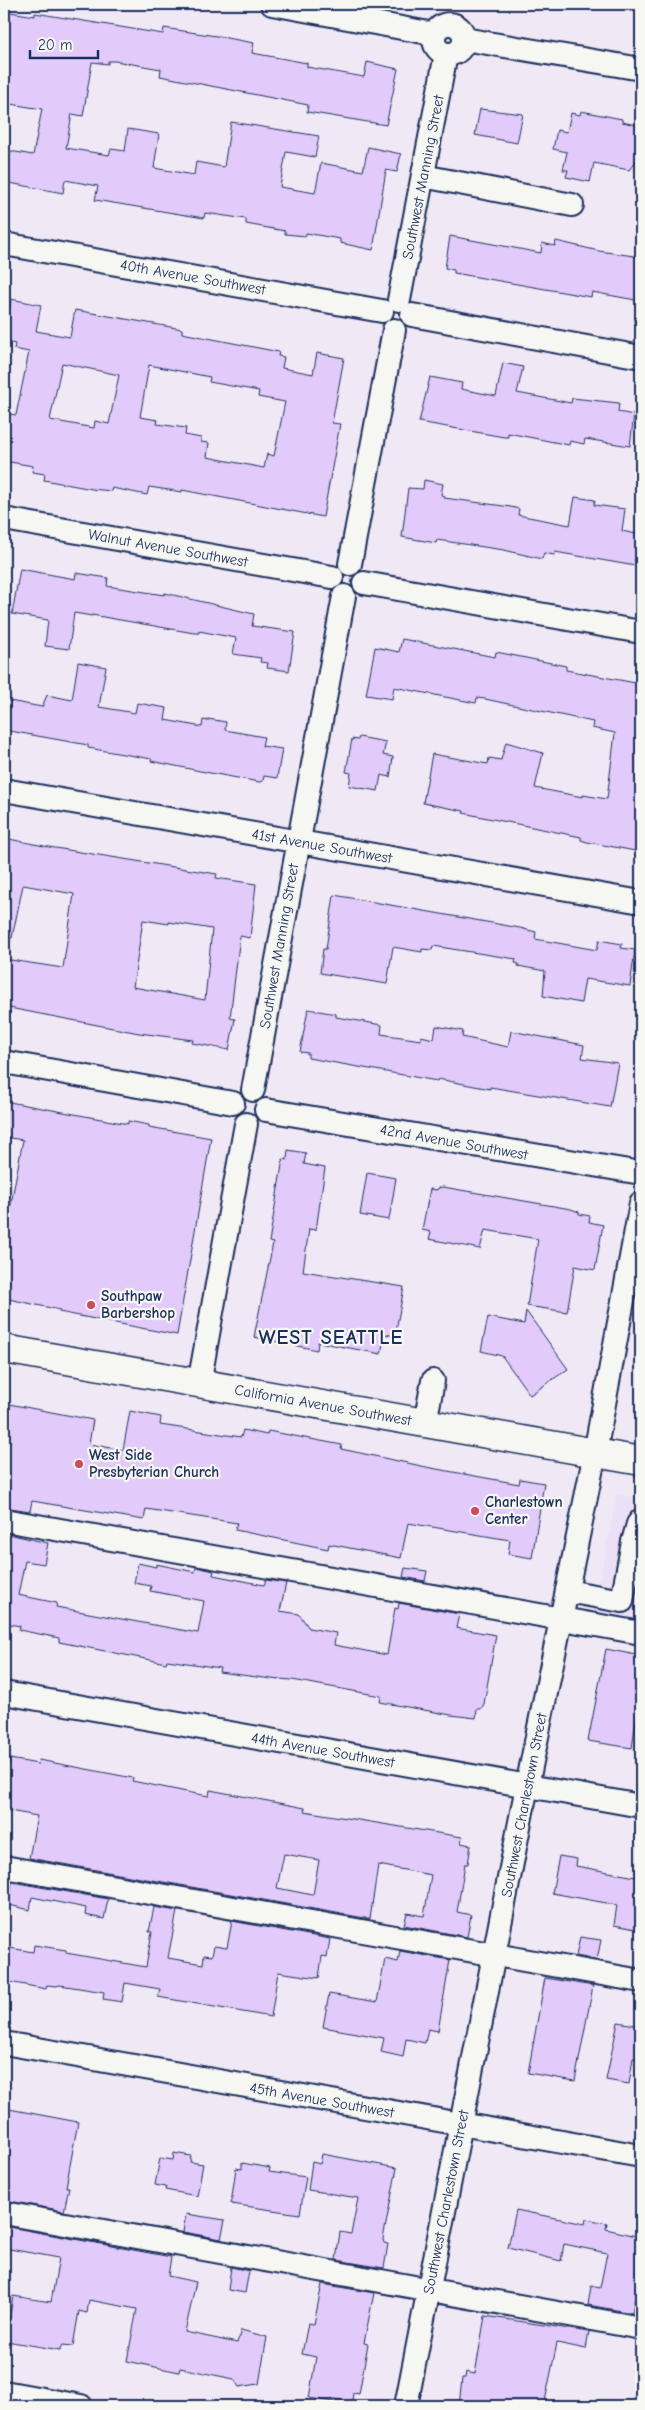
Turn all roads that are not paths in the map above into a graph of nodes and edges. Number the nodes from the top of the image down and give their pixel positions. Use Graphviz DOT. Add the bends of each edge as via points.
graph roads {
  1 [pos="272,4"];
  2 [pos="451,25"];
  3 [pos="641,69"];
  4 [pos="423,176"];
  5 [pos="572,205"];
  6 [pos="4,244"];
  7 [pos="398,309"];
  8 [pos="641,357"];
  9 [pos="4,519"];
  10 [pos="350,564"];
  11 [pos="332,577"];
  12 [pos="364,583"];
  13 [pos="344,596"];
  14 [pos="641,632"];
  15 [pos="4,790"];
  16 [pos="299,842"];
  17 [pos="641,902"];
  18 [pos="4,1062"];
  19 [pos="253,1090"];
  20 [pos="233,1103"];
  21 [pos="266,1110"];
  22 [pos="246,1124"];
  23 [pos="641,1174"];
  24 [pos="641,1203"];
  25 [pos="634,1289"];
  26 [pos="4,1349"];
  27 [pos="433,1381"];
  28 [pos="199,1384"];
  29 [pos="426,1423"];
  30 [pos="595,1453"];
  31 [pos="641,1461"];
  32 [pos="4,1520"];
  33 [pos="641,1520"];
  34 [pos="637,1542"];
  35 [pos="567,1591"];
  36 [pos="561,1619"];
  37 [pos="641,1633"];
  38 [pos="4,1693"];
  39 [pos="527,1786"];
  40 [pos="641,1806"];
  41 [pos="4,1867"];
  42 [pos="494,1956"];
  43 [pos="641,1981"];
  44 [pos="4,2043"];
  45 [pos="462,2125"];
  46 [pos="641,2156"];
  47 [pos="4,2213"];
  48 [pos="429,2290"];
  49 [pos="641,2328"];
  50 [pos="4,2392"];
  51 [pos="81,2406"];
  52 [pos="406,2406"];
  1 -- 2 [label="street"];
  2 -- 3 [label="street"];
  2 -- 4 [label="street, Southwest Manning Street" via="433,40 436,47 446,54"];
  4 -- 5 [label="street"];
  4 -- 7 [label="street, Southwest Manning Street"];
  6 -- 7 [label="street, 40th Avenue Southwest"];
  7 -- 8 [label="street, 40th Avenue Southwest"];
  7 -- 10 [label="street" via="384,324 394,330"];
  9 -- 11 [label="street, Walnut Avenue Southwest"];
  10 -- 11 [label="street" via="337,568"];
  10 -- 12 [label="street" via="362,571"];
  11 -- 13 [label="street" via="333,588"];
  12 -- 13 [label="street" via="356,595"];
  12 -- 14 [label="street"];
  13 -- 16 [label="street, Southwest Manning Street"];
  15 -- 16 [label="street, 41st Avenue Southwest"];
  16 -- 17 [label="street, 41st Avenue Southwest"];
  16 -- 19 [label="street, Southwest Manning Street"];
  18 -- 20 [label="street"];
  19 -- 20 [label="street" via="242,1091"];
  19 -- 21 [label="street" via="263,1098"];
  20 -- 22 [label="street" via="235,1117"];
  21 -- 22 [label="street" via="259,1121"];
  21 -- 23 [label="street, 42nd Avenue Southwest"];
  22 -- 28 [label="street"];
  24 -- 25 [label="street, Southwest Charlestown Street"];
  25 -- 30 [label="street, Southwest Charlestown Street"];
  26 -- 28 [label="main road, California Avenue Southwest"];
  27 -- 29 [label="street"];
  28 -- 29 [label="main road, California Avenue Southwest"];
  29 -- 30 [label="main road, California Avenue Southwest"];
  30 -- 31 [label="main road, California Avenue Southwest"];
  30 -- 35 [label="street, Southwest Charlestown Street"];
  32 -- 36 [label="street"];
  33 -- 34 [label="street"];
  34 -- 35 [label="street" via="622,1601"];
  35 -- 36 [label="street, Southwest Charlestown Street"];
  36 -- 37 [label="street"];
  36 -- 39 [label="street, Southwest Charlestown Street"];
  38 -- 39 [label="street, 44th Avenue Southwest"];
  39 -- 40 [label="street, 44th Avenue Southwest"];
  39 -- 42 [label="street, Southwest Charlestown Street"];
  41 -- 42 [label="street"];
  42 -- 43 [label="street"];
  42 -- 45 [label="street, Southwest Charlestown Street"];
  44 -- 45 [label="street, 45th Avenue Southwest"];
  45 -- 46 [label="street, 45th Avenue Southwest"];
  45 -- 48 [label="street, Southwest Charlestown Street"];
  47 -- 48 [label="street"];
  48 -- 49 [label="street"];
  48 -- 52 [label="street, Southwest Charlestown Street"];
  50 -- 51 [label="street"];
}
